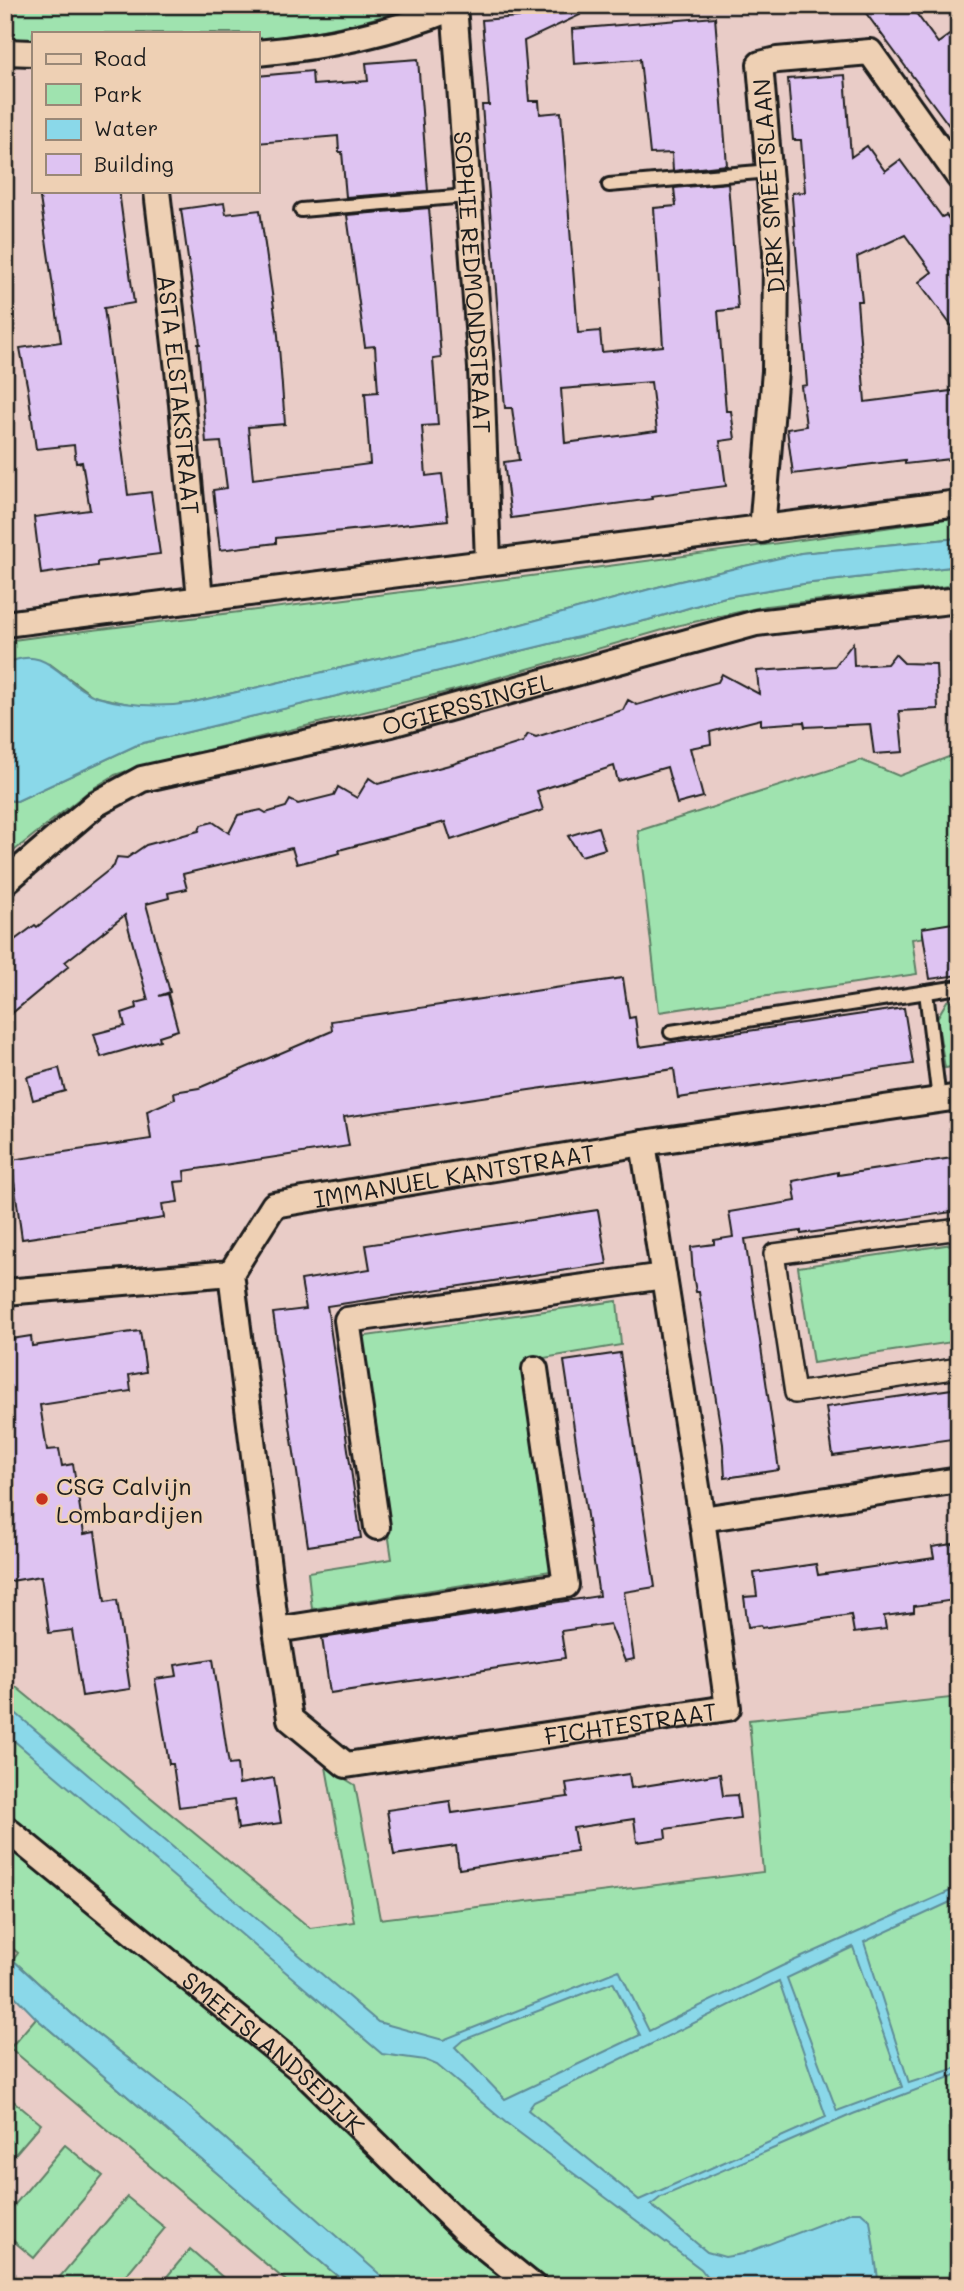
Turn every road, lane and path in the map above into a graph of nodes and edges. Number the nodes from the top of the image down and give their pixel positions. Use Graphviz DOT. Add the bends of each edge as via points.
graph roads {
  1 [pos="454,6"];
  2 [pos="5,52"];
  3 [pos="32,52"];
  4 [pos="259,53"];
  5 [pos="770,171"];
  6 [pos="959,177"];
  7 [pos="609,186"];
  8 [pos="157,192"];
  9 [pos="467,196"];
  10 [pos="301,211"];
  11 [pos="959,503"];
  12 [pos="762,530"];
  13 [pos="488,562"];
  14 [pos="200,599"];
  15 [pos="959,600"];
  16 [pos="5,624"];
  17 [pos="5,882"];
  18 [pos="959,987"];
  19 [pos="926,992"];
  20 [pos="671,1032"];
  21 [pos="949,1099"];
  22 [pos="643,1143"];
  23 [pos="959,1228"];
  24 [pos="230,1273"];
  25 [pos="664,1276"];
  26 [pos="5,1292"];
  27 [pos="959,1368"];
  28 [pos="535,1369"];
  29 [pos="959,1480"];
  30 [pos="702,1519"];
  31 [pos="377,1527"];
  32 [pos="276,1630"];
  33 [pos="5,1828"];
  34 [pos="533,2286"];
  1 -- 4 [label="street" via="411,25 352,40"];
  1 -- 9 [label="street, SOPHIE REDMONDSTRAAT"];
  2 -- 3 [label="street"];
  5 -- 6 [label="street, DIRK SMEETSLAAN" via="760,64 870,52"];
  5 -- 7 [label="lane"];
  5 -- 12 [label="street, DIRK SMEETSLAAN" via="776,251 775,371"];
  8 -- 14 [label="street, ASTA ELSTAKSTRAAT"];
  9 -- 10 [label="lane"];
  9 -- 13 [label="street, SOPHIE REDMONDSTRAAT" via="481,368"];
  11 -- 12 [label="street"];
  12 -- 13 [label="street"];
  13 -- 14 [label="street"];
  14 -- 16 [label="street"];
  15 -- 17 [label="street, OGIERSSINGEL" via="756,623 390,724 142,779 96,804"];
  18 -- 19 [label="lane"];
  19 -- 20 [label="lane"];
  19 -- 21 [label="lane, IMMANUEL KANTSTRAAT"];
  21 -- 22 [label="street, IMMANUEL KANTSTRAAT"];
  22 -- 24 [label="street, IMMANUEL KANTSTRAAT" via="274,1205"];
  22 -- 25 [label="street, FICHTESTRAAT"];
  23 -- 27 [label="street" via="774,1254 795,1393"];
  24 -- 26 [label="street"];
  24 -- 32 [label="street, FICHTESTRAAT"];
  25 -- 30 [label="street, FICHTESTRAAT"];
  25 -- 31 [label="street" via="346,1320"];
  28 -- 32 [label="street" via="566,1585"];
  29 -- 30 [label="street"];
  30 -- 32 [label="street, FICHTESTRAAT" via="728,1708 345,1765 290,1719"];
  33 -- 34 [label="street, SMEETSLANDSEDIJK" via="300,2069 465,2231"];
}
